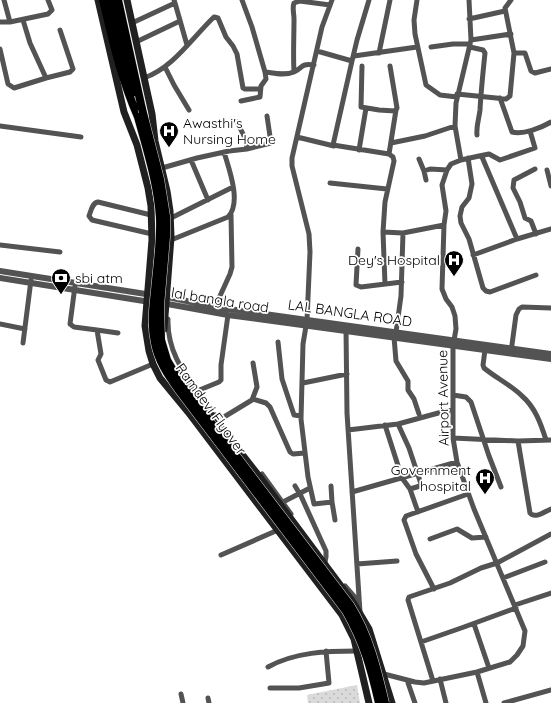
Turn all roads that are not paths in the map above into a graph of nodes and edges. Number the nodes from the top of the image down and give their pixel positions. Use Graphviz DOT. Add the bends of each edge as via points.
graph roads {
  1 [pos="4,0"];
  2 [pos="48,0"];
  3 [pos="98,0"];
  4 [pos="104,0"];
  5 [pos="111,0"];
  6 [pos="242,0"];
  7 [pos="369,0"];
  8 [pos="390,0"];
  9 [pos="417,0"];
  10 [pos="469,0"];
  11 [pos="511,0"];
  12 [pos="174,1"];
  13 [pos="123,2"];
  14 [pos="331,2"];
  15 [pos="505,11"];
  16 [pos="469,19"];
  17 [pos="23,20"];
  18 [pos="180,21"];
  19 [pos="0,22"];
  20 [pos="10,22"];
  21 [pos="132,23"];
  22 [pos="60,30"];
  23 [pos="511,34"];
  24 [pos="136,42"];
  25 [pos="470,44"];
  26 [pos="186,45"];
  27 [pos="417,47"];
  28 [pos="431,47"];
  29 [pos="0,49"];
  30 [pos="317,52"];
  31 [pos="379,53"];
  32 [pos="514,53"];
  33 [pos="353,59"];
  34 [pos="314,64"];
  35 [pos="362,66"];
  36 [pos="390,66"];
  37 [pos="165,67"];
  38 [pos="551,69"];
  39 [pos="265,72"];
  40 [pos="294,72"];
  41 [pos="46,78"];
  42 [pos="144,78"];
  43 [pos="260,89"];
  44 [pos="457,96"];
  45 [pos="480,96"];
  46 [pos="500,98"];
  47 [pos="241,102"];
  48 [pos="366,108"];
  49 [pos="189,110"];
  50 [pos="396,110"];
  51 [pos="267,116"];
  52 [pos="138,117"];
  53 [pos="237,122"];
  54 [pos="551,122"];
  55 [pos="0,126"];
  56 [pos="455,126"];
  57 [pos="530,131"];
  58 [pos="477,135"];
  59 [pos="297,137"];
  60 [pos="81,138"];
  61 [pos="391,143"];
  62 [pos="334,146"];
  63 [pos="247,149"];
  64 [pos="359,150"];
  65 [pos="224,152"];
  66 [pos="389,154"];
  67 [pos="479,156"];
  68 [pos="468,158"];
  69 [pos="419,159"];
  70 [pos="191,160"];
  71 [pos="460,160"];
  72 [pos="162,168"];
  73 [pos="534,168"];
  74 [pos="447,170"];
  75 [pos="547,170"];
  76 [pos="424,171"];
  77 [pos="426,180"];
  78 [pos="330,183"];
  79 [pos="551,186"];
  80 [pos="234,187"];
  81 [pos="387,189"];
  82 [pos="208,200"];
  83 [pos="231,214"];
  84 [pos="151,215"];
  85 [pos="171,218"];
  86 [pos="444,225"];
  87 [pos="551,230"];
  88 [pos="383,232"];
  89 [pos="403,233"];
  90 [pos="152,234"];
  91 [pos="536,234"];
  92 [pos="517,238"];
  93 [pos="171,240"];
  94 [pos="0,245"];
  95 [pos="358,249"];
  96 [pos="60,252"];
  97 [pos="473,255"];
  98 [pos="536,275"];
  99 [pos="0,276"];
  100 [pos="31,279"];
  101 [pos="402,282"];
  102 [pos="385,284"];
  103 [pos="75,286"];
  104 [pos="146,298"];
  105 [pos="168,301"];
  106 [pos="215,307"];
  107 [pos="551,308"];
  108 [pos="228,315"];
  109 [pos="306,322"];
  110 [pos="0,324"];
  111 [pos="346,328"];
  112 [pos="25,329"];
  113 [pos="97,330"];
  114 [pos="118,333"];
  115 [pos="395,335"];
  116 [pos="23,342"];
  117 [pos="278,342"];
  118 [pos="454,343"];
  119 [pos="485,348"];
  120 [pos="512,351"];
  121 [pos="551,354"];
  122 [pos="551,359"];
  123 [pos="253,363"];
  124 [pos="153,364"];
  125 [pos="347,374"];
  126 [pos="302,383"];
  127 [pos="197,391"];
  128 [pos="453,395"];
  129 [pos="253,399"];
  130 [pos="453,409"];
  131 [pos="419,414"];
  132 [pos="301,416"];
  133 [pos="219,420"];
  134 [pos="398,424"];
  135 [pos="385,425"];
  136 [pos="348,430"];
  137 [pos="453,438"];
  138 [pos="483,439"];
  139 [pos="549,440"];
  140 [pos="518,441"];
  141 [pos="304,453"];
  142 [pos="457,462"];
  143 [pos="418,474"];
  144 [pos="402,478"];
  145 [pos="295,486"];
  146 [pos="331,486"];
  147 [pos="501,487"];
  148 [pos="310,488"];
  149 [pos="410,489"];
  150 [pos="352,492"];
  151 [pos="300,494"];
  152 [pos="468,494"];
  153 [pos="284,502"];
  154 [pos="332,502"];
  155 [pos="551,509"];
  156 [pos="418,512"];
  157 [pos="335,520"];
  158 [pos="278,530"];
  159 [pos="551,534"];
  160 [pos="486,537"];
  161 [pos="430,539"];
  162 [pos="221,555"];
  163 [pos="397,561"];
  164 [pos="325,562"];
  165 [pos="545,562"];
  166 [pos="497,563"];
  167 [pos="357,564"];
  168 [pos="503,578"];
  169 [pos="434,589"];
  170 [pos="551,593"];
  171 [pos="359,602"];
  172 [pos="515,607"];
  173 [pos="360,614"];
  174 [pos="474,624"];
  175 [pos="421,642"];
  176 [pos="326,651"];
  177 [pos="357,651"];
  178 [pos="268,666"];
  179 [pos="489,668"];
  180 [pos="476,672"];
  181 [pos="384,674"];
  182 [pos="440,679"];
  183 [pos="407,680"];
  184 [pos="433,681"];
  185 [pos="270,688"];
  186 [pos="551,690"];
  187 [pos="181,694"];
  188 [pos="183,703"];
  189 [pos="370,703"];
  190 [pos="379,703"];
  191 [pos="386,703"];
  192 [pos="392,703"];
  193 [pos="415,703"];
  194 [pos="446,703"];
  195 [pos="486,703"];
  196 [pos="504,703"];
  1 -- 20 [label="street"];
  2 -- 17 [label="street" via="52,11"];
  3 -- 84 [label="main road" via="124,112 137,146 148,188"];
  4 -- 52 [label="highway" via="119,66"];
  5 -- 52 [label="highway, Ramdevi Flyover"];
  6 -- 39 [label="street"];
  7 -- 33 [label="street"];
  8 -- 31 [label="street"];
  9 -- 27 [label="street" via="414,27"];
  10 -- 16 [label="street"];
  11 -- 15 [label="street"];
  12 -- 18 [label="street"];
  12 -- 21 [label="street"];
  13 -- 21 [label="main road"];
  13 -- 191 [label="highway, Ramdevi Flyover, bridge" via="137,68 142,109 160,179 166,216 160,319 161,340 167,360 180,382 358,616 371,649"];
  14 -- 30 [label="street"];
  14 -- 40 [label="street" via="294,3"];
  15 -- 16 [label="street"];
  15 -- 23 [label="street"];
  16 -- 25 [label="street"];
  17 -- 20 [label="street"];
  17 -- 41 [label="street"];
  18 -- 24 [label="street"];
  18 -- 26 [label="street"];
  19 -- 20 [label="street"];
  21 -- 24 [label="main road"];
  22 -- 41 [label="street" via="73,69"];
  23 -- 25 [label="street"];
  23 -- 32 [label="street"];
  24 -- 42 [label="main road"];
  25 -- 28 [label="street"];
  25 -- 44 [label="street"];
  25 -- 45 [label="street" via="485,51"];
  26 -- 37 [label="street"];
  26 -- 43 [label="street" via="214,17 217,17 237,54 243,88"];
  27 -- 31 [label="street"];
  27 -- 44 [label="street" via="426,85 440,95"];
  29 -- 41 [label="street" via="8,84 14,88"];
  30 -- 33 [label="street"];
  30 -- 34 [label="street"];
  31 -- 33 [label="street"];
  32 -- 38 [label="street" via="525,54 533,73"];
  32 -- 46 [label="street" via="510,96 506,99"];
  33 -- 62 [label="street" via="340,108"];
  34 -- 40 [label="street" via="304,65"];
  34 -- 59 [label="street"];
  35 -- 48 [label="street" via="360,105"];
  36 -- 50 [label="street"];
  37 -- 42 [label="street"];
  37 -- 49 [label="street"];
  39 -- 40 [label="street"];
  39 -- 43 [label="street" via="266,79"];
  42 -- 72 [label="main road"];
  43 -- 47 [label="street" via="260,97"];
  44 -- 45 [label="street"];
  44 -- 56 [label="street"];
  45 -- 46 [label="street"];
  45 -- 58 [label="street"];
  46 -- 57 [label="street" via="512,132"];
  48 -- 50 [label="street"];
  48 -- 64 [label="street"];
  50 -- 61 [label="street"];
  51 -- 63 [label="street" via="271,143"];
  52 -- 190 [label="highway, Ramdevi Flyover, bridge" via="155,186 160,219 153,319 155,343 160,359 178,389 346,611 360,635"];
  53 -- 63 [label="street" via="246,140"];
  54 -- 57 [label="street"];
  55 -- 60 [label="street"];
  56 -- 61 [label="street"];
  56 -- 71 [label="street"];
  57 -- 67 [label="street" via="535,148 500,160 489,154"];
  59 -- 62 [label="street"];
  59 -- 109 [label="street" via="292,166 309,234 310,252"];
  61 -- 66 [label="street"];
  62 -- 64 [label="street"];
  63 -- 65 [label="street"];
  64 -- 66 [label="street"];
  65 -- 70 [label="street"];
  65 -- 80 [label="street"];
  66 -- 81 [label="street" via="394,158"];
  67 -- 68 [label="street"];
  67 -- 92 [label="street"];
  68 -- 71 [label="street"];
  68 -- 97 [label="street" via="472,184 469,198 462,207 460,216"];
  69 -- 76 [label="street"];
  70 -- 72 [label="street"];
  70 -- 82 [label="street"];
  71 -- 74 [label="street" via="451,164"];
  72 -- 85 [label="main road"];
  73 -- 91 [label="street" via="514,180 512,188 525,218 531,221"];
  74 -- 76 [label="street"];
  74 -- 86 [label="street, Airport Avenue" via="442,185 446,211"];
  75 -- 79 [label="street"];
  76 -- 77 [label="street"];
  78 -- 81 [label="street"];
  80 -- 82 [label="street"];
  80 -- 83 [label="street"];
  81 -- 88 [label="street"];
  82 -- 85 [label="street"];
  83 -- 93 [label="street"];
  83 -- 106 [label="street" via="232,267"];
  84 -- 90 [label="main road"];
  84 -- 90 [label="street" via="95,202 89,216 92,220"];
  85 -- 93 [label="main road"];
  86 -- 89 [label="street"];
  86 -- 118 [label="street, Airport Avenue" via="442,289 455,316"];
  87 -- 91 [label="street"];
  88 -- 89 [label="street"];
  88 -- 102 [label="street"];
  89 -- 101 [label="street"];
  90 -- 104 [label="main road"];
  91 -- 92 [label="street"];
  92 -- 97 [label="street"];
  93 -- 105 [label="main road"];
  94 -- 96 [label="street"];
  95 -- 102 [label="street" via="356,285 361,287"];
  97 -- 98 [label="street" via="480,281 486,291 490,292"];
  99 -- 100 [label="street, LAL BANGLA ROAD"];
  100 -- 103 [label="street, LAL BANGLA ROAD"];
  100 -- 112 [label="street"];
  101 -- 102 [label="street"];
  101 -- 115 [label="street"];
  103 -- 104 [label="street, LAL BANGLA ROAD"];
  103 -- 113 [label="street" via="70,324 74,327"];
  104 -- 105 [label="street, LAL BANGLA ROAD"];
  104 -- 124 [label="main road" via="145,326"];
  105 -- 106 [label="street, LAL BANGLA ROAD"];
  105 -- 108 [label="street, lal bangla road"];
  105 -- 127 [label="street" via="168,327 172,348 182,370"];
  105 -- 173 [label="main road" via="164,335 166,348 174,366 354,602"];
  106 -- 109 [label="street, LAL BANGLA ROAD"];
  107 -- 120 [label="street" via="519,308"];
  108 -- 109 [label="street, lal bangla road"];
  108 -- 127 [label="street" via="221,380"];
  109 -- 111 [label="street, lal bangla road"];
  109 -- 126 [label="street"];
  110 -- 112 [label="street"];
  111 -- 115 [label="street, lal bangla road"];
  111 -- 125 [label="street"];
  112 -- 116 [label="street"];
  113 -- 114 [label="street"];
  113 -- 124 [label="street" via="101,354 98,360 108,382"];
  115 -- 118 [label="street, lal bangla road"];
  115 -- 131 [label="street" via="396,361 408,381 408,390"];
  117 -- 132 [label="street" via="286,395 294,415"];
  118 -- 119 [label="street, lal bangla road"];
  118 -- 128 [label="street, Airport Avenue"];
  119 -- 120 [label="street, lal bangla road"];
  119 -- 139 [label="street" via="484,368 523,396 533,408"];
  120 -- 121 [label="street"];
  120 -- 122 [label="street, lal bangla road"];
  123 -- 129 [label="street" via="257,387"];
  124 -- 158 [label="main road" via="160,378"];
  125 -- 126 [label="street"];
  125 -- 136 [label="street"];
  126 -- 132 [label="street"];
  127 -- 133 [label="street"];
  128 -- 130 [label="street, Airport Avenue"];
  128 -- 138 [label="street" via="466,397 471,402"];
  129 -- 133 [label="street"];
  129 -- 141 [label="street" via="270,407 290,452"];
  130 -- 134 [label="street"];
  130 -- 137 [label="street, Airport Avenue"];
  132 -- 141 [label="street"];
  133 -- 153 [label="street"];
  134 -- 135 [label="street"];
  134 -- 143 [label="street"];
  135 -- 136 [label="street"];
  135 -- 144 [label="street"];
  136 -- 150 [label="street"];
  137 -- 138 [label="street"];
  137 -- 142 [label="street, Airport Avenue"];
  138 -- 140 [label="street"];
  138 -- 147 [label="street"];
  139 -- 140 [label="street"];
  140 -- 155 [label="street" via="530,513 535,516"];
  141 -- 148 [label="street"];
  142 -- 143 [label="street"];
  142 -- 152 [label="street, Airport Avenue"];
  143 -- 144 [label="street"];
  143 -- 149 [label="street" via="420,485"];
  144 -- 149 [label="street"];
  144 -- 150 [label="street"];
  145 -- 151 [label="street"];
  146 -- 154 [label="street"];
  148 -- 151 [label="street"];
  148 -- 154 [label="street" via="314,504"];
  149 -- 156 [label="street"];
  150 -- 167 [label="street"];
  151 -- 153 [label="street"];
  151 -- 164 [label="street" via="326,551"];
  152 -- 156 [label="street"];
  152 -- 160 [label="street, Airport Avenue"];
  153 -- 164 [label="street"];
  154 -- 157 [label="street"];
  156 -- 169 [label="street" via="406,516 404,523"];
  158 -- 162 [label="street"];
  158 -- 177 [label="main road" via="342,615"];
  159 -- 166 [label="street"];
  160 -- 161 [label="street" via="472,538 457,529"];
  160 -- 166 [label="street, Airport Avenue"];
  163 -- 167 [label="street"];
  164 -- 171 [label="street"];
  165 -- 168 [label="street"];
  166 -- 168 [label="street, Airport Avenue"];
  166 -- 169 [label="street"];
  167 -- 171 [label="street"];
  168 -- 172 [label="street, Airport Avenue"];
  169 -- 175 [label="street" via="408,598"];
  170 -- 172 [label="street"];
  171 -- 173 [label="street"];
  172 -- 174 [label="street"];
  172 -- 179 [label="street, Airport Avenue" via="525,631 523,646 510,662"];
  173 -- 181 [label="main road" via="369,629"];
  174 -- 175 [label="street"];
  174 -- 179 [label="street"];
  175 -- 184 [label="street"];
  176 -- 177 [label="street"];
  176 -- 178 [label="street" via="304,654"];
  176 -- 185 [label="street" via="329,684 300,688"];
  177 -- 189 [label="main road"];
  179 -- 180 [label="street, Airport Avenue"];
  180 -- 182 [label="street, Airport Avenue"];
  180 -- 195 [label="street"];
  181 -- 183 [label="street, Airport Avenue"];
  181 -- 192 [label="main road"];
  182 -- 184 [label="street, Airport Avenue"];
  182 -- 194 [label="street"];
  183 -- 184 [label="street, Airport Avenue" via="424,683"];
  183 -- 193 [label="street"];
  186 -- 196 [label="street"];
  187 -- 188 [label="street"];
}
